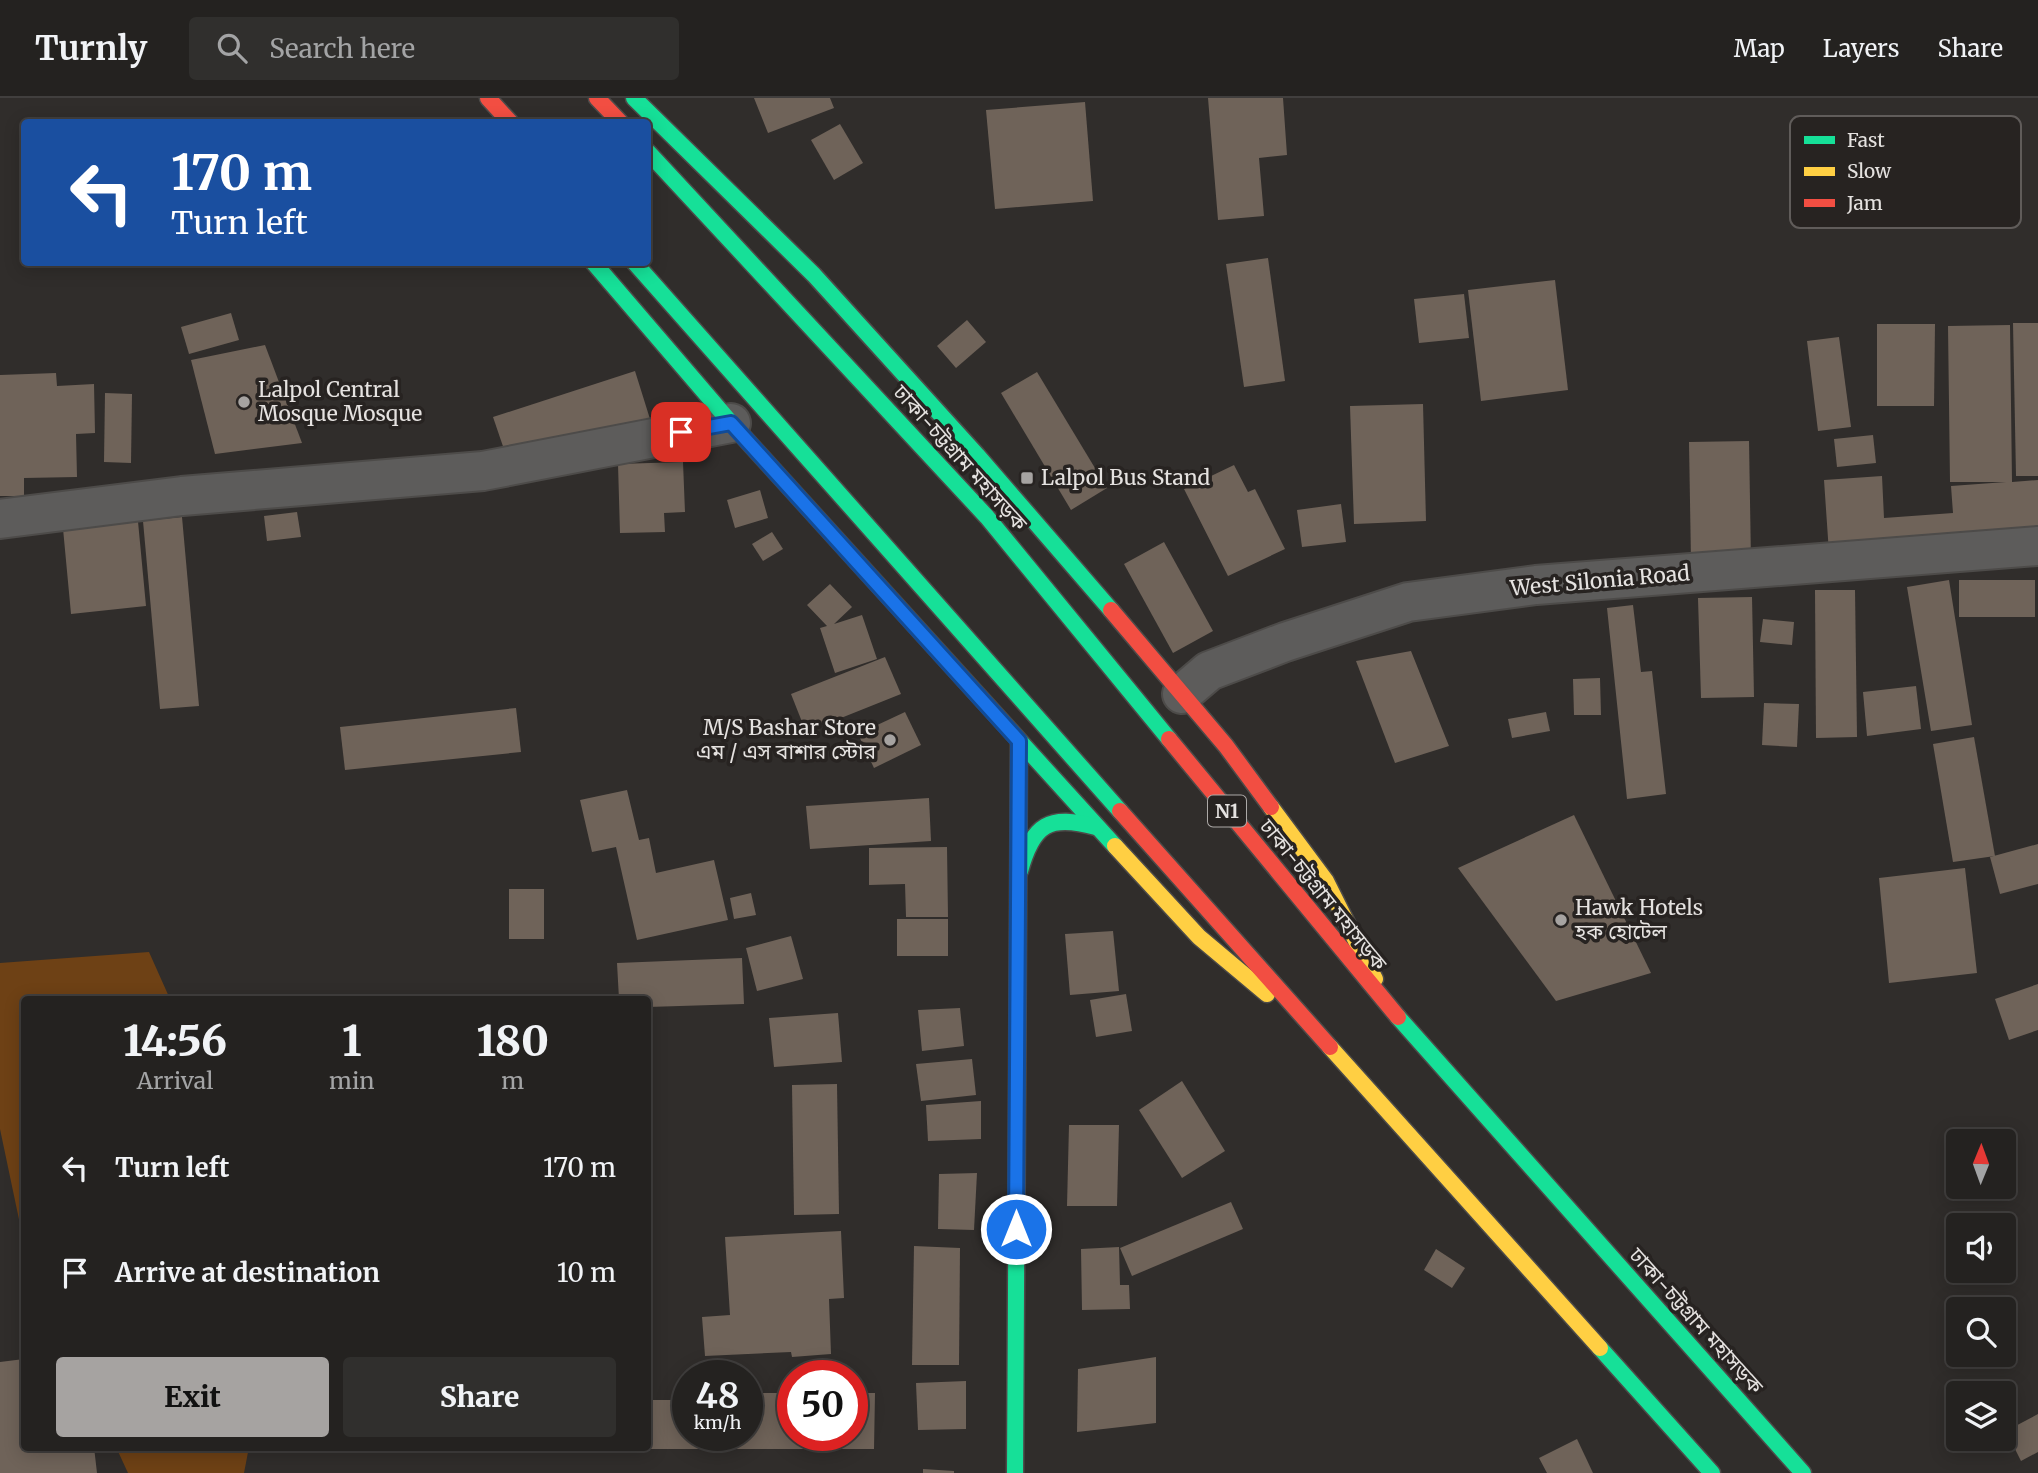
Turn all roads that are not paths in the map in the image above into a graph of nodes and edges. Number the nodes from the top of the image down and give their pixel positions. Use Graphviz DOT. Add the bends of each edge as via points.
graph roads {
  1 [pos="488,98"];
  2 [pos="597,98"];
  3 [pos="634,98"];
  4 [pos="498,119"];
  5 [pos="507,119"];
  6 [pos="617,119"];
  7 [pos="651,155"];
  8 [pos="596,266"];
  9 [pos="638,266"];
  10 [pos="731,423"];
  11 [pos="0,519"];
  12 [pos="2038,546"];
  13 [pos="1182,694"];
  14 [pos="1019,741"];
  15 [pos="1096,827"];
  16 [pos="1018,876"];
  17 [pos="1389,1006"];
  18 [pos="1325,1042"];
  19 [pos="1015,1473"];
  20 [pos="1712,1473"];
  21 [pos="1803,1473"];
  1 -- 4 [label="main road"];
  1 -- 5 [label="main road"];
  2 -- 6 [label="main road"];
  3 -- 13 [label="main road" via="814,275 977,455"];
  7 -- 17 [label="main road, ঢাকা-চট্টগ্রাম মহাসড়ক / N1" via="988,517"];
  8 -- 10 [label="main road"];
  9 -- 18 [label="main road"];
  10 -- 11 [label="street" via="483,471 182,496"];
  10 -- 14 [label="main road"];
  12 -- 13 [label="street, West Silonia Road" via="1536,585 1408,602 1209,671"];
  13 -- 17 [label="main road" via="1326,881"];
  14 -- 15 [label="main road"];
  14 -- 16 [label="main road"];
  15 -- 16 [label="main road" via="1069,821 1051,823 1034,835"];
  15 -- 18 [label="main road" via="1199,937"];
  16 -- 19 [label="main road"];
  17 -- 21 [label="main road, ঢাকা-চট্টগ্রাম মহাসড়ক / N1"];
  18 -- 20 [label="main road"];
}
